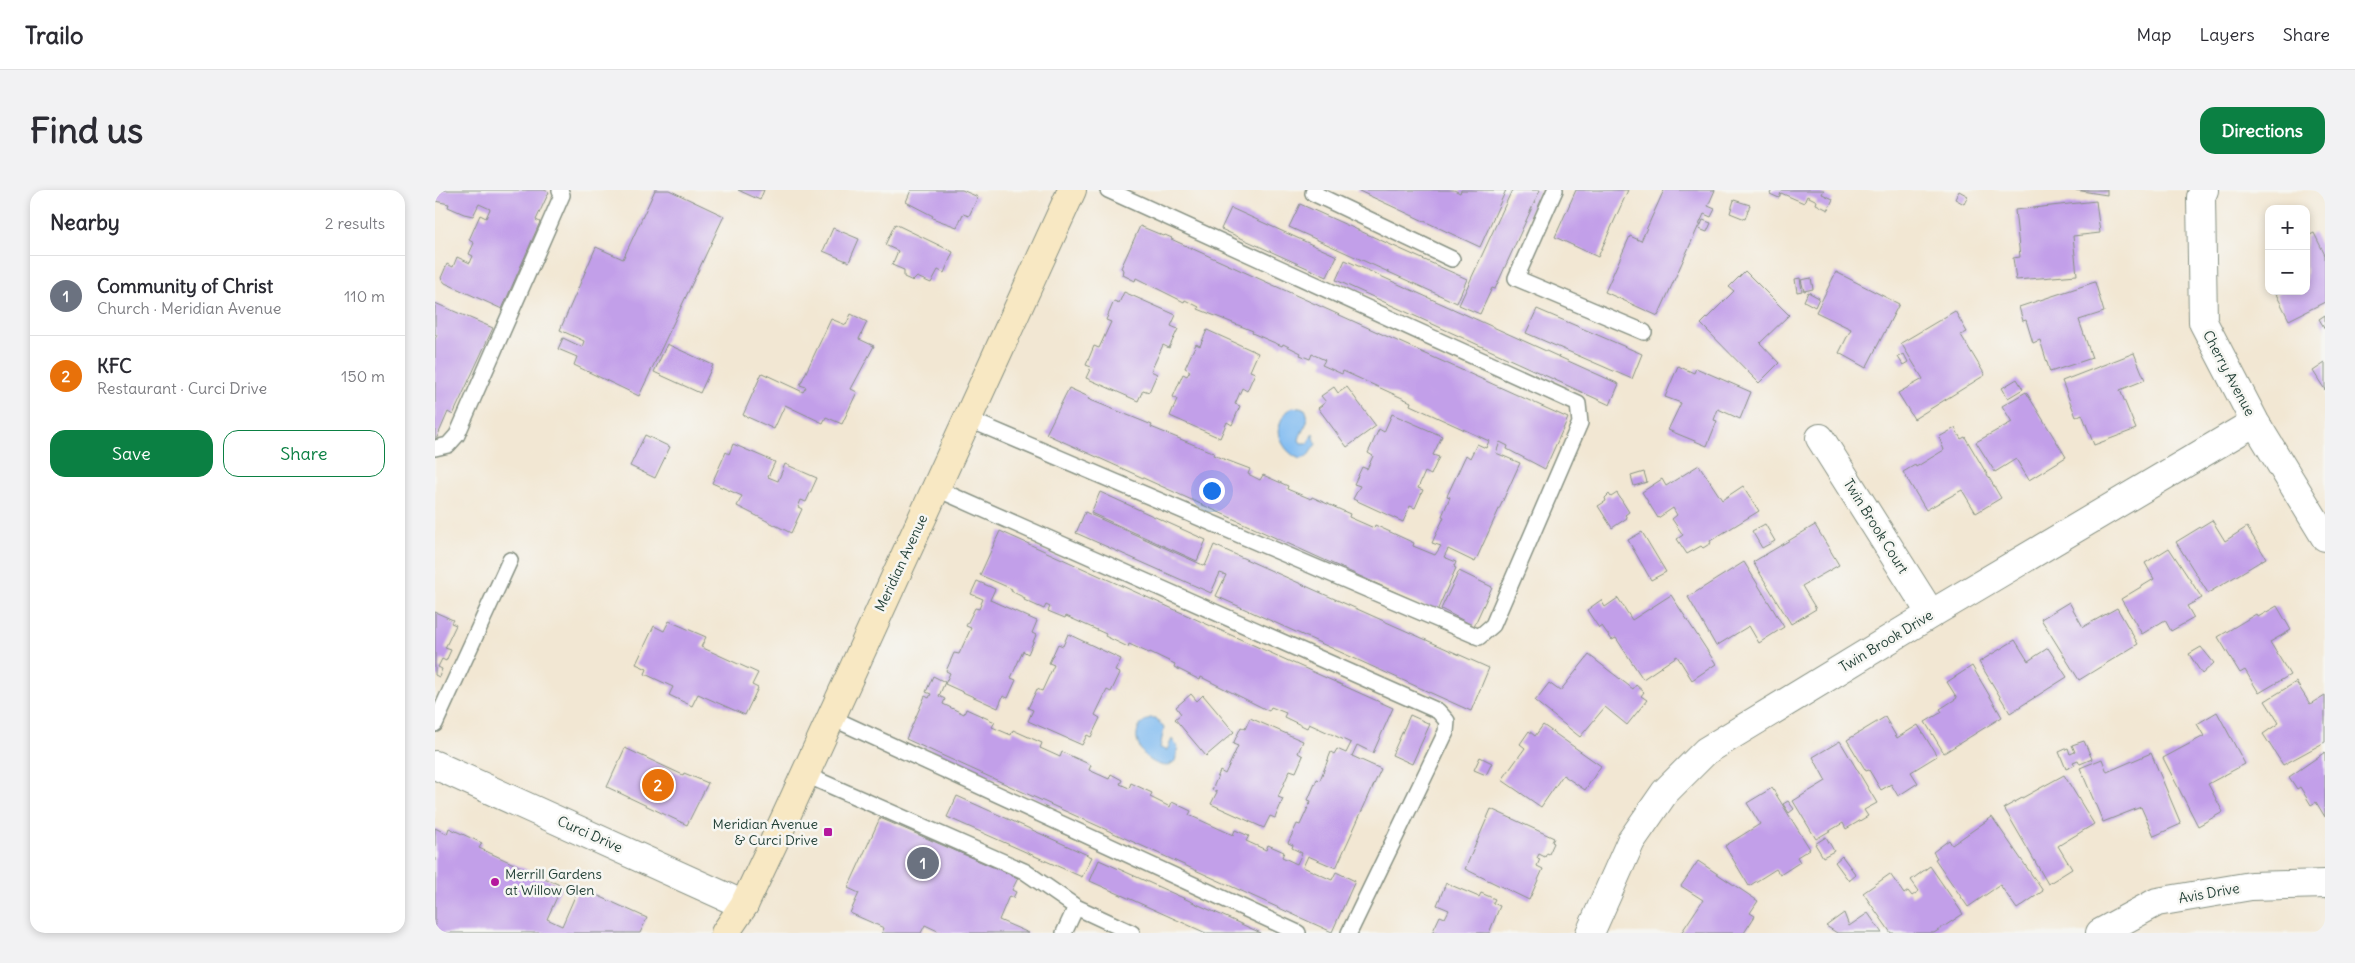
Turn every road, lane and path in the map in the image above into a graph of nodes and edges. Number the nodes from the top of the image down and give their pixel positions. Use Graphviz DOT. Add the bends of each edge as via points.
graph roads {
  1 [pos="560,190"];
  2 [pos="1072,190"];
  3 [pos="1108,190"];
  4 [pos="1315,190"];
  5 [pos="1555,190"];
  6 [pos="2204,190"];
  7 [pos="1452,259"];
  8 [pos="1644,332"];
  9 [pos="968,418"];
  10 [pos="2255,422"];
  11 [pos="1820,438"];
  12 [pos="435,448"];
  13 [pos="935,488"];
  14 [pos="2325,537"];
  15 [pos="510,560"];
  16 [pos="1931,614"];
  17 [pos="830,717"];
  18 [pos="435,724"];
  19 [pos="435,765"];
  20 [pos="805,774"];
  21 [pos="2325,884"];
  22 [pos="744,905"];
  23 [pos="1076,907"];
  24 [pos="725,933"];
  25 [pos="1064,933"];
  26 [pos="1132,933"];
  27 [pos="1298,933"];
  28 [pos="1349,933"];
  29 [pos="1590,933"];
  30 [pos="2100,933"];
  1 -- 12 [label="lane" via="562,195 457,435 448,445"];
  2 -- 9 [label="main road, Meridian Avenue"];
  3 -- 9 [label="lane" via="1578,404 1580,423 1493,625 1479,637"];
  4 -- 7 [label="lane" via="1313,193"];
  5 -- 8 [label="lane" via="1515,278"];
  6 -- 10 [label="street, Cherry Avenue" via="2201,197 2203,322"];
  9 -- 13 [label="main road, Meridian Avenue"];
  10 -- 14 [label="street, Cherry Avenue"];
  10 -- 16 [label="street, Twin Brook Drive"];
  11 -- 16 [label="street, Twin Brook Court"];
  13 -- 17 [label="main road, Meridian Avenue"];
  13 -- 28 [label="lane" via="1438,711 1447,721 1446,732"];
  15 -- 18 [label="lane"];
  16 -- 29 [label="street, Twin Brook Drive" via="1706,751 1665,792 1631,841"];
  17 -- 20 [label="main road, Meridian Avenue"];
  17 -- 27 [label="lane"];
  19 -- 22 [label="street, Curci Drive"];
  20 -- 22 [label="main road, Meridian Avenue"];
  20 -- 23 [label="lane" via="1024,871"];
  21 -- 30 [label="street, Avis Drive" via="2251,886 2157,902"];
  22 -- 24 [label="main road, Meridian Avenue"];
  23 -- 25 [label="lane"];
  23 -- 26 [label="lane"];
}
